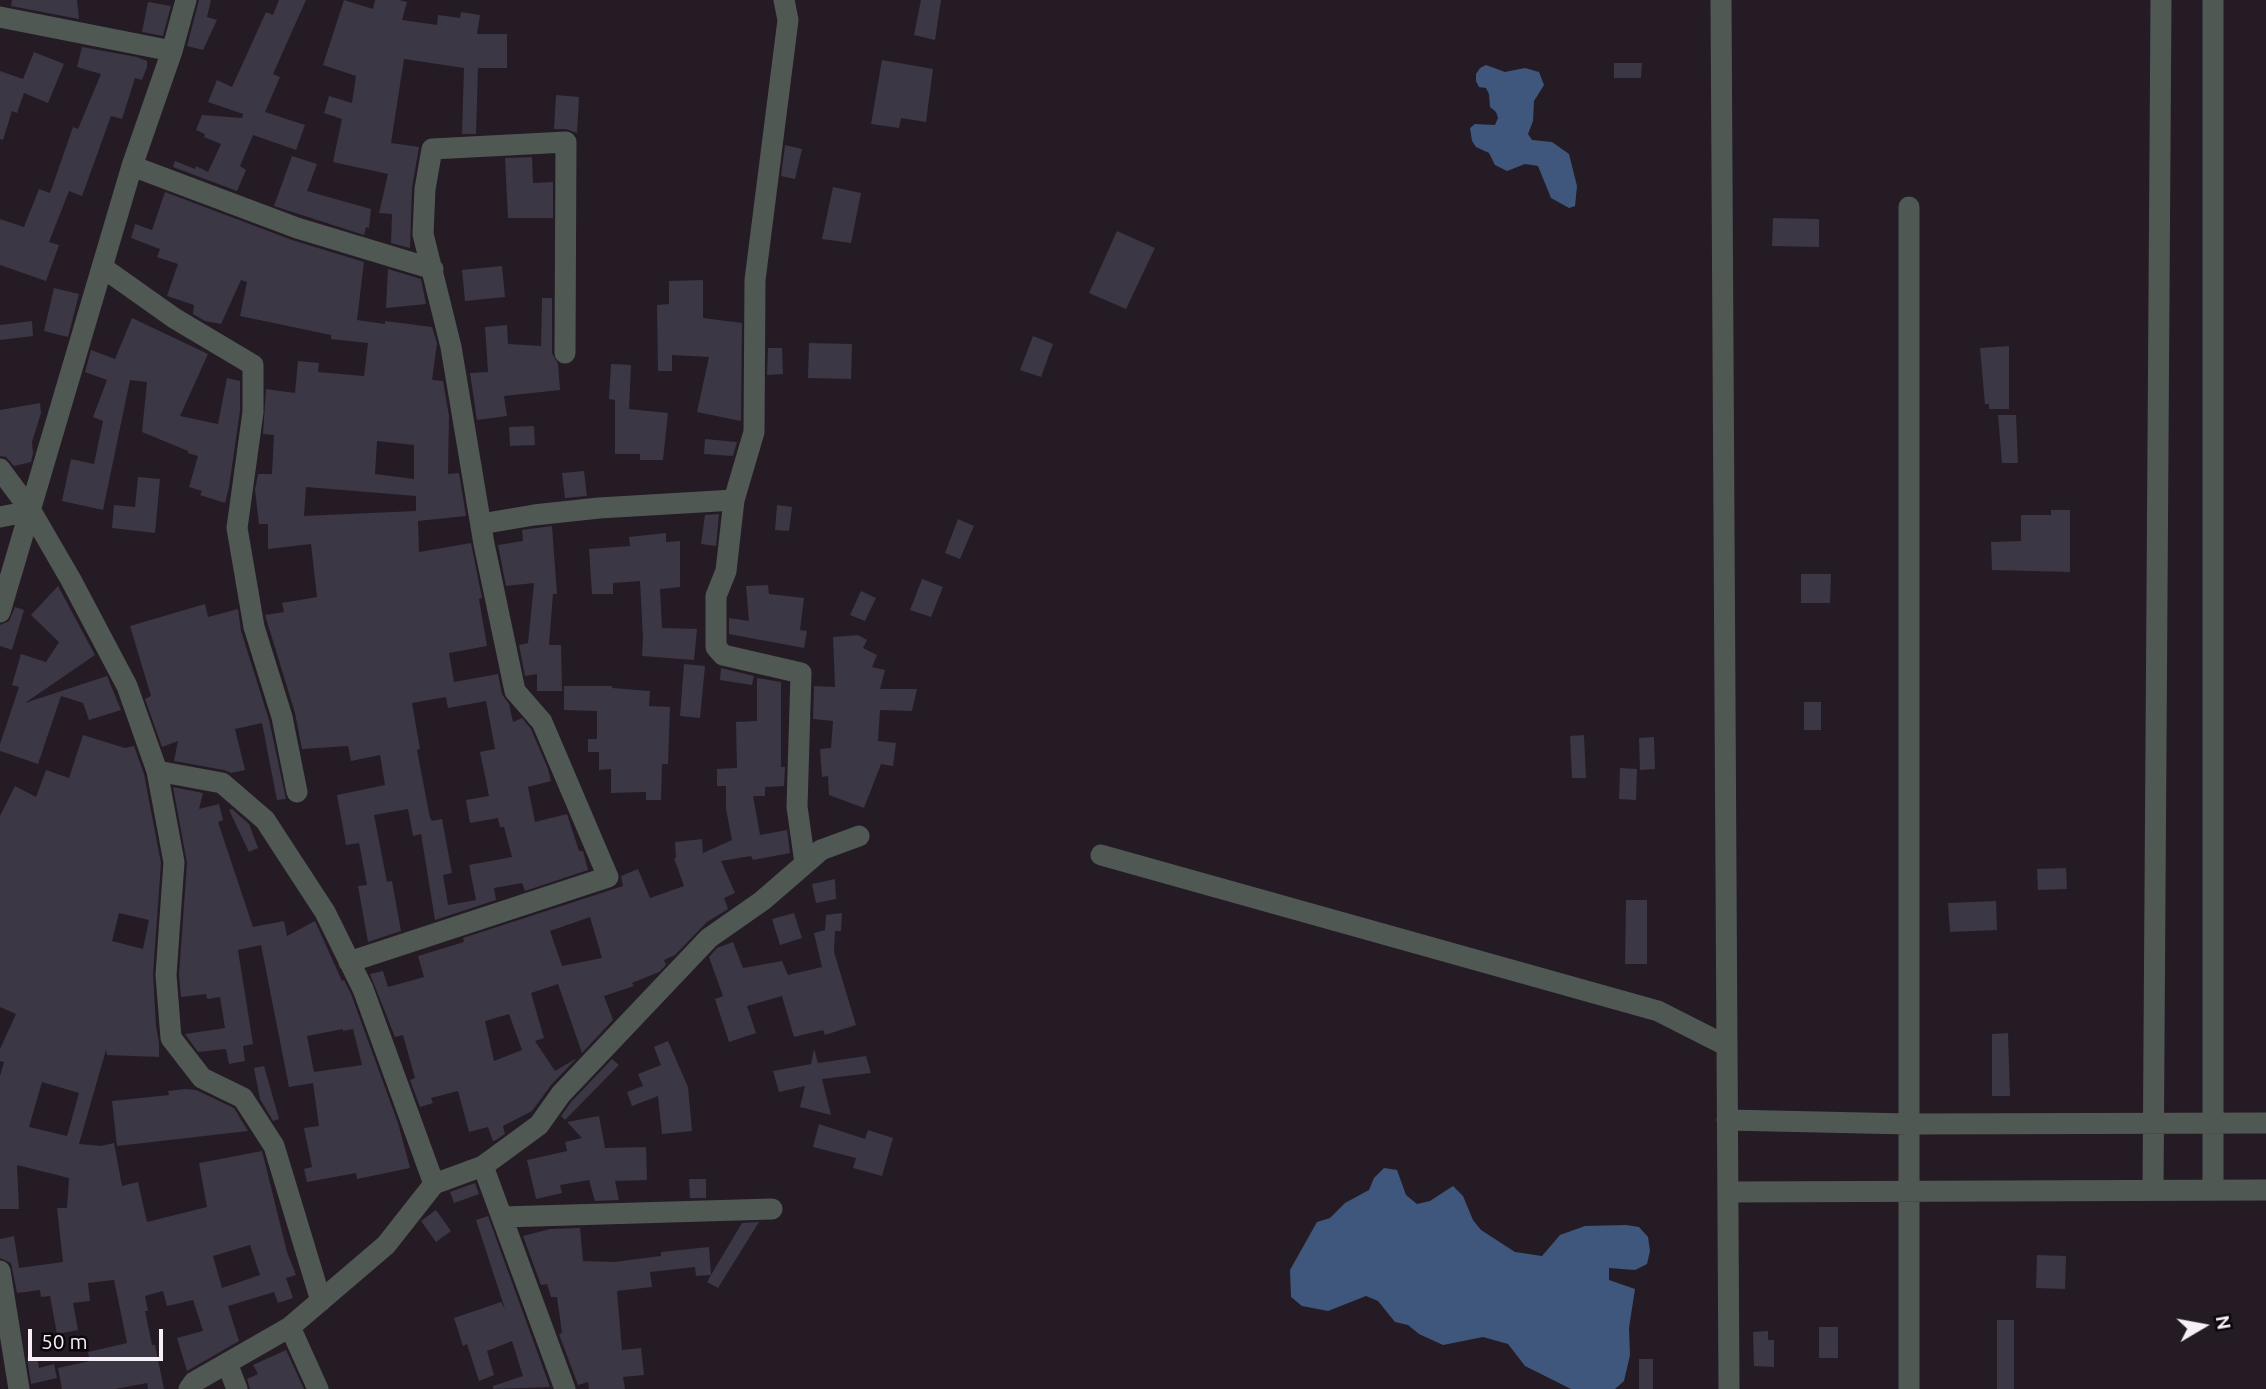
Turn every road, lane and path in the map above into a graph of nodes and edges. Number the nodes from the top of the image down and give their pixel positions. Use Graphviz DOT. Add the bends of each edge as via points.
graph roads {
  1 [pos="186,0"];
  2 [pos="784,0"];
  3 [pos="1721,0"];
  4 [pos="2161,0"];
  5 [pos="2213,0"];
  6 [pos="0,17"];
  7 [pos="172,51"];
  8 [pos="132,166"];
  9 [pos="1909,207"];
  10 [pos="102,267"];
  11 [pos="433,269"];
  12 [pos="565,354"];
  13 [pos="0,468"];
  14 [pos="734,500"];
  15 [pos="31,511"];
  16 [pos="0,517"];
  17 [pos="481,524"];
  18 [pos="0,612"];
  19 [pos="157,771"];
  20 [pos="297,793"];
  21 [pos="859,836"];
  22 [pos="1101,855"];
  23 [pos="805,863"];
  24 [pos="349,962"];
  25 [pos="1727,1046"];
  26 [pos="1727,1120"];
  27 [pos="2266,1123"];
  28 [pos="1909,1124"];
  29 [pos="2152,1124"];
  30 [pos="2212,1124"];
  31 [pos="483,1166"];
  32 [pos="434,1184"];
  33 [pos="2213,1190"];
  34 [pos="2266,1190"];
  35 [pos="1909,1191"];
  36 [pos="2153,1191"];
  37 [pos="1727,1192"];
  38 [pos="772,1209"];
  39 [pos="502,1217"];
  40 [pos="0,1271"];
  41 [pos="321,1301"];
  42 [pos="290,1327"];
  43 [pos="228,1363"];
  44 [pos="19,1389"];
  45 [pos="190,1389"];
  46 [pos="237,1389"];
  47 [pos="318,1389"];
  48 [pos="565,1389"];
  49 [pos="1729,1389"];
  50 [pos="1909,1389"];
  1 -- 7 [label="street"];
  2 -- 14 [label="street" via="788,20 755,280 754,432"];
  3 -- 25 [label="street"];
  4 -- 29 [label="street"];
  5 -- 30 [label="street"];
  6 -- 7 [label="street"];
  7 -- 8 [label="street"];
  8 -- 10 [label="street"];
  8 -- 11 [label="street" via="298,228"];
  9 -- 28 [label="street"];
  10 -- 15 [label="street"];
  10 -- 20 [label="street" via="174,318 253,365 253,412 237,528 254,627 282,717"];
  11 -- 12 [label="street" via="423,234 432,149 566,142"];
  11 -- 17 [label="street"];
  13 -- 15 [label="street"];
  14 -- 17 [label="street" via="511,517"];
  14 -- 23 [label="street" via="726,572 716,596 716,647 723,655 801,673 797,807"];
  15 -- 16 [label="street"];
  15 -- 18 [label="street"];
  15 -- 19 [label="street" via="127,686"];
  17 -- 24 [label="street" via="515,691 542,722 608,877"];
  19 -- 24 [label="street" via="222,783 265,820 325,912"];
  19 -- 41 [label="street" via="174,862 166,975 171,1038 202,1078 243,1098 274,1146"];
  21 -- 23 [label="street" via="821,850"];
  22 -- 25 [label="street" via="1658,1011"];
  23 -- 31 [label="street" via="762,901 709,937 561,1094 539,1125"];
  24 -- 32 [label="street"];
  25 -- 26 [label="street"];
  26 -- 28 [label="street"];
  26 -- 37 [label="street"];
  27 -- 30 [label="street"];
  28 -- 29 [label="street"];
  28 -- 35 [label="street"];
  29 -- 30 [label="street"];
  29 -- 36 [label="street"];
  30 -- 33 [label="street"];
  31 -- 32 [label="street"];
  31 -- 39 [label="street"];
  32 -- 41 [label="street" via="386,1245"];
  33 -- 34 [label="street"];
  33 -- 36 [label="street"];
  35 -- 36 [label="street"];
  35 -- 37 [label="street"];
  35 -- 50 [label="street"];
  37 -- 49 [label="street"];
  38 -- 39 [label="street"];
  39 -- 48 [label="street"];
  40 -- 44 [label="street"];
  41 -- 42 [label="street"];
  42 -- 43 [label="street"];
  42 -- 47 [label="street"];
  43 -- 45 [label="street" via="194,1382"];
  43 -- 46 [label="street"];
}
